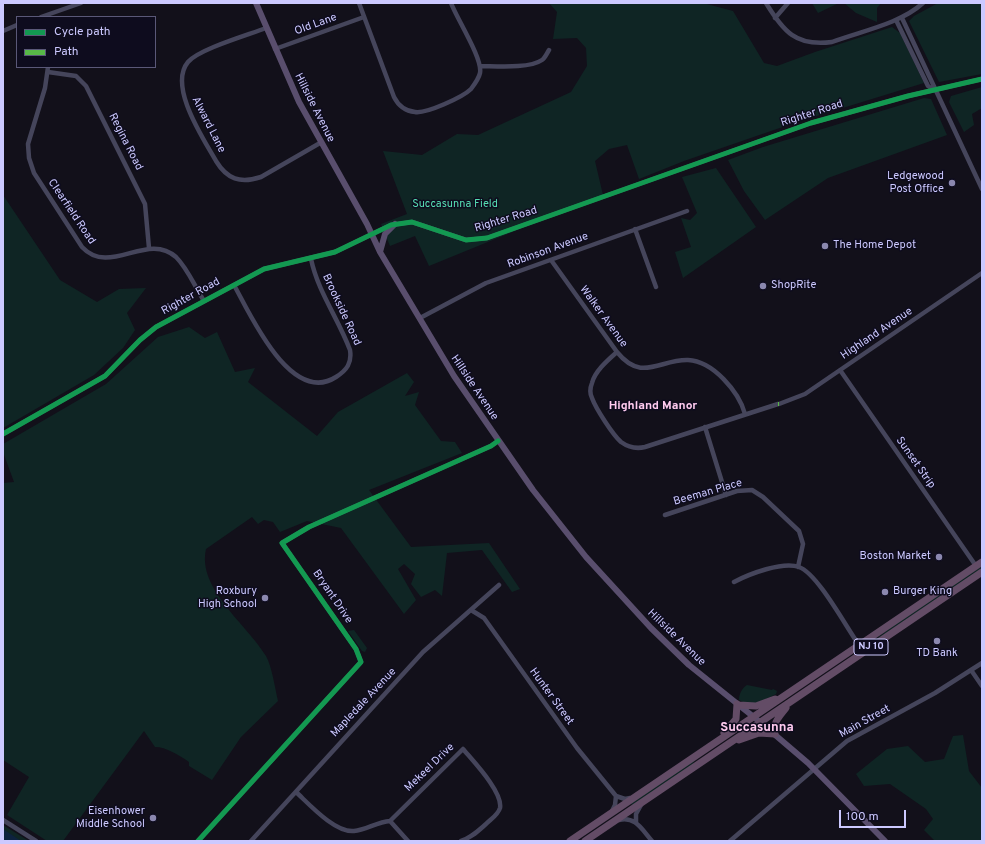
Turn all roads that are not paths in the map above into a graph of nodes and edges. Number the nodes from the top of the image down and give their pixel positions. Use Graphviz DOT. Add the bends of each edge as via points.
graph roads {
  1 [pos="81,3"];
  2 [pos="256,3"];
  3 [pos="359,3"];
  4 [pos="451,3"];
  5 [pos="766,3"];
  6 [pos="788,3"];
  7 [pos="923,3"];
  8 [pos="44,16"];
  9 [pos="364,17"];
  10 [pos="775,18"];
  11 [pos="902,18"];
  12 [pos="896,20"];
  13 [pos="16,26"];
  14 [pos="266,28"];
  15 [pos="3,31"];
  16 [pos="275,49"];
  17 [pos="549,50"];
  18 [pos="480,66"];
  19 [pos="48,70"];
  20 [pos="982,79"];
  21 [pos="934,90"];
  22 [pos="320,143"];
  23 [pos="982,189"];
  24 [pos="687,211"];
  25 [pos="395,224"];
  26 [pos="635,230"];
  27 [pos="371,233"];
  28 [pos="150,248"];
  29 [pos="380,252"];
  30 [pos="311,259"];
  31 [pos="551,260"];
  32 [pos="982,273"];
  33 [pos="234,284"];
  34 [pos="656,287"];
  35 [pos="204,301"];
  36 [pos="420,318"];
  37 [pos="617,352"];
  38 [pos="840,370"];
  39 [pos="745,414"];
  40 [pos="704,427"];
  41 [pos="3,434"];
  42 [pos="498,441"];
  43 [pos="726,495"];
  44 [pos="665,515"];
  45 [pos="979,564"];
  46 [pos="798,567"];
  47 [pos="982,572"];
  48 [pos="734,582"];
  49 [pos="499,585"];
  50 [pos="471,610"];
  51 [pos="859,645"];
  52 [pos="982,663"];
  53 [pos="971,670"];
  54 [pos="982,686"];
  55 [pos="784,696"];
  56 [pos="794,700"];
  57 [pos="738,704"];
  58 [pos="754,717"];
  59 [pos="760,722"];
  60 [pos="775,734"];
  61 [pos="714,744"];
  62 [pos="724,746"];
  63 [pos="814,770"];
  64 [pos="296,792"];
  65 [pos="616,796"];
  66 [pos="634,797"];
  67 [pos="644,801"];
  68 [pos="610,814"];
  69 [pos="3,820"];
  70 [pos="390,821"];
  71 [pos="613,822"];
  72 [pos="636,822"];
  73 [pos="36,841"];
  74 [pos="198,841"];
  75 [pos="251,841"];
  76 [pos="408,841"];
  77 [pos="461,841"];
  78 [pos="570,841"];
  79 [pos="584,841"];
  80 [pos="652,841"];
  81 [pos="730,841"];
  82 [pos="885,841"];
  1 -- 8 [label="street"];
  2 -- 14 [label="main road, Hillside Avenue"];
  3 -- 9 [label="street"];
  4 -- 18 [label="street" via="479,59"];
  5 -- 10 [label="street"];
  6 -- 10 [label="street"];
  7 -- 11 [label="street"];
  9 -- 16 [label="street, Old Lane"];
  9 -- 18 [label="street" via="397,104 408,111 426,111 462,95 471,88 480,72"];
  10 -- 12 [label="street" via="785,30 801,40 821,43 832,42"];
  11 -- 12 [label="street"];
  11 -- 21 [label="street" via="934,85"];
  12 -- 21 [label="street" via="928,86"];
  13 -- 15 [label="street"];
  14 -- 16 [label="main road, Hillside Avenue"];
  14 -- 22 [label="street, Alward Lane" via="201,53 188,62 181,80 182,93 216,161 221,169 236,180 261,177"];
  16 -- 22 [label="main road, Hillside Avenue"];
  17 -- 18 [label="street" via="542,60 527,64"];
  19 -- 28 [label="street, Regina Road" via="76,76 86,86 145,204"];
  19 -- 28 [label="street, Clearfield Road" via="28,144 34,173 87,253 113,258"];
  20 -- 21 [label="street, Righter Road"];
  21 -- 23 [label="street"];
  21 -- 25 [label="street, Righter Road" via="811,123 487,238 466,240 417,223 407,221"];
  22 -- 27 [label="main road, Hillside Avenue"];
  24 -- 26 [label="street, Robinson Avenue"];
  25 -- 27 [label="street, Righter Road"];
  25 -- 29 [label="main road" via="385,234"];
  26 -- 31 [label="street, Robinson Avenue"];
  26 -- 34 [label="street"];
  27 -- 29 [label="main road, Hillside Avenue"];
  27 -- 30 [label="street, Righter Road" via="335,252"];
  28 -- 35 [label="street" via="176,257"];
  29 -- 36 [label="main road, Hillside Avenue"];
  30 -- 33 [label="street, Righter Road" via="272,266"];
  30 -- 33 [label="street, Brookside Road" via="321,293 350,350 351,358 342,374 324,383 307,382 274,354"];
  31 -- 36 [label="street, Robinson Avenue" via="486,283"];
  31 -- 37 [label="street, Walker Avenue"];
  32 -- 38 [label="street, Highland Avenue"];
  33 -- 35 [label="street, Righter Road"];
  35 -- 41 [label="street, Righter Road" via="148,333 105,376"];
  36 -- 42 [label="main road, Hillside Avenue" via="454,376"];
  37 -- 39 [label="street, Walker Avenue" via="631,364 644,368 688,360 702,364 734,391"];
  37 -- 40 [label="street, Highland Avenue" via="597,373 592,382 591,393 595,404 621,442 641,448"];
  38 -- 39 [label="street, Highland Avenue" via="802,396"];
  38 -- 45 [label="street, Sunset Strip"];
  39 -- 40 [label="street, Highland Avenue"];
  40 -- 43 [label="street"];
  42 -- 57 [label="main road, Hillside Avenue" via="567,535 618,594 672,649"];
  42 -- 74 [label="street, Bryant Drive" via="309,527 282,543 356,650 361,662"];
  43 -- 44 [label="street, Beeman Place"];
  43 -- 46 [label="street, Beeman Place" via="752,490 795,525 800,531 803,544"];
  45 -- 51 [label="highway, NJ 10"];
  46 -- 48 [label="street" via="781,566 747,575"];
  46 -- 51 [label="street" via="812,575"];
  47 -- 56 [label="highway, NJ 10"];
  49 -- 50 [label="street, Mapledale Avenue"];
  50 -- 64 [label="street, Mapledale Avenue" via="423,652"];
  50 -- 65 [label="street, Hunter Street" via="484,618 577,748"];
  51 -- 55 [label="highway, NJ 10"];
  52 -- 53 [label="street, Main Street"];
  53 -- 54 [label="street"];
  53 -- 63 [label="street, Main Street" via="919,702 857,734"];
  55 -- 57 [label="highway" via="756,706"];
  55 -- 58 [label="highway, NJ 10"];
  56 -- 59 [label="highway, NJ 10"];
  56 -- 60 [label="highway" via="776,720"];
  57 -- 58 [label="main road, Hillside Avenue"];
  57 -- 61 [label="highway" via="735,721"];
  58 -- 59 [label="main road, Hillside Avenue"];
  58 -- 61 [label="highway, NJ 10"];
  59 -- 60 [label="main road, Hillside Avenue"];
  59 -- 62 [label="highway, NJ 10"];
  60 -- 62 [label="highway" via="757,733"];
  60 -- 63 [label="main road, Hillside Avenue"];
  61 -- 66 [label="highway, NJ 10"];
  62 -- 67 [label="highway, NJ 10"];
  63 -- 81 [label="street, Main Street"];
  63 -- 82 [label="main road, Hillside Avenue"];
  64 -- 70 [label="street" via="343,830 356,831"];
  64 -- 75 [label="street, Mapledale Avenue"];
  65 -- 66 [label="street" via="625,799"];
  65 -- 68 [label="street"];
  66 -- 68 [label="highway, NJ 10"];
  67 -- 71 [label="highway, NJ 10"];
  67 -- 72 [label="street" via="637,811"];
  68 -- 78 [label="highway, NJ 10"];
  69 -- 73 [label="street"];
  70 -- 76 [label="street"];
  70 -- 77 [label="street, Mekeel Drive" via="463,749 496,791 500,803 495,816"];
  71 -- 72 [label="street" via="626,819"];
  71 -- 79 [label="highway, NJ 10"];
  72 -- 80 [label="street"];
}
